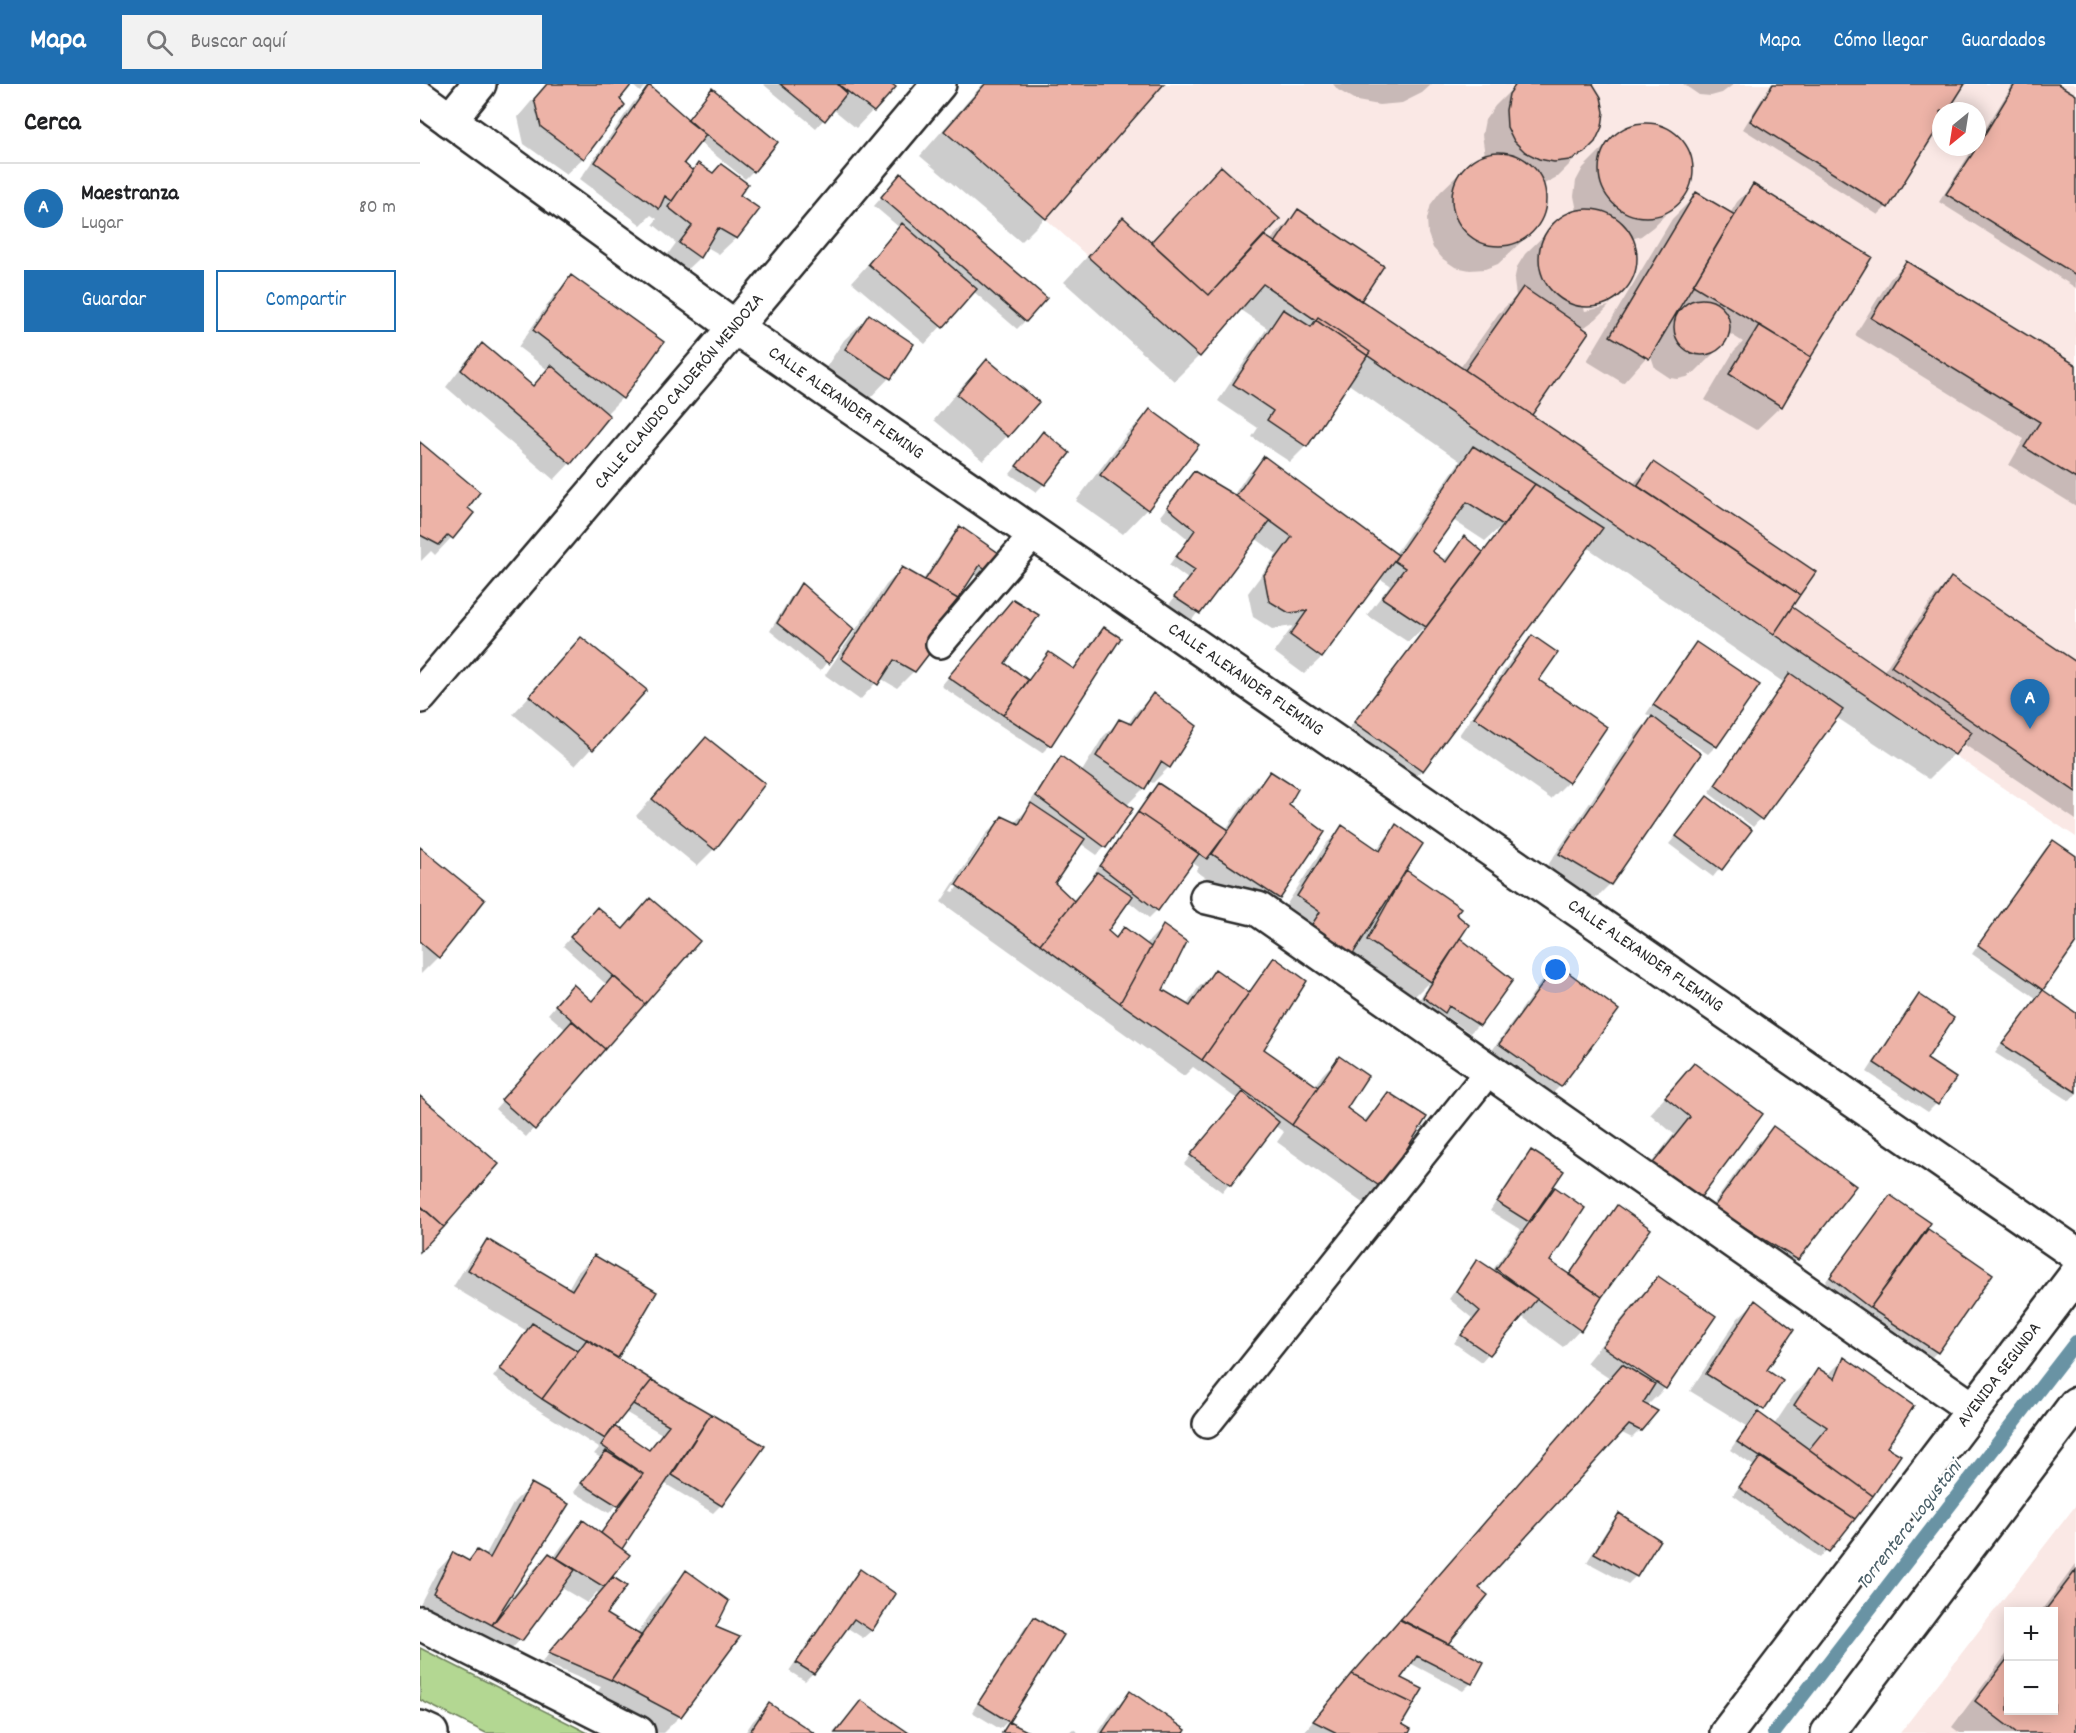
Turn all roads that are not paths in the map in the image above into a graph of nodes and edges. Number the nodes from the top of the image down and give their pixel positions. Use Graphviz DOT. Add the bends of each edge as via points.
graph roads {
  1 [pos="479,84"];
  2 [pos="939,84"];
  3 [pos="420,98"];
  4 [pos="450,120"];
  5 [pos="735,327"];
  6 [pos="1034,534"];
  7 [pos="940,644"];
  8 [pos="420,696"];
  9 [pos="1207,897"];
  10 [pos="1489,1071"];
  11 [pos="2076,1254"];
  12 [pos="2076,1275"];
  13 [pos="2076,1404"];
  14 [pos="1973,1408"];
  15 [pos="1207,1424"];
  16 [pos="420,1623"];
  17 [pos="420,1728"];
  18 [pos="431,1733"];
  19 [pos="638,1733"];
  20 [pos="1727,1733"];
  21 [pos="1828,1733"];
  1 -- 4 [label="street"];
  2 -- 5 [label="street, CALLE CLAUDIO CALDERÓN MENDOZA"];
  3 -- 4 [label="street, CALLE ALEXANDER FLEMING"];
  4 -- 5 [label="street, CALLE ALEXANDER FLEMING"];
  5 -- 6 [label="street, CALLE ALEXANDER FLEMING"];
  5 -- 8 [label="street, CALLE CLAUDIO CALDERÓN MENDOZA"];
  6 -- 7 [label="lane"];
  6 -- 11 [label="street, CALLE ALEXANDER FLEMING"];
  9 -- 10 [label="street" via="1258,909"];
  10 -- 14 [label="street"];
  10 -- 15 [label="lane"];
  12 -- 14 [label="street, AVENIDA SEGUNDA"];
  13 -- 21 [label="street"];
  14 -- 20 [label="street, AVENIDA SEGUNDA"];
  16 -- 19 [label="street"];
  17 -- 18 [label="street"];
}
